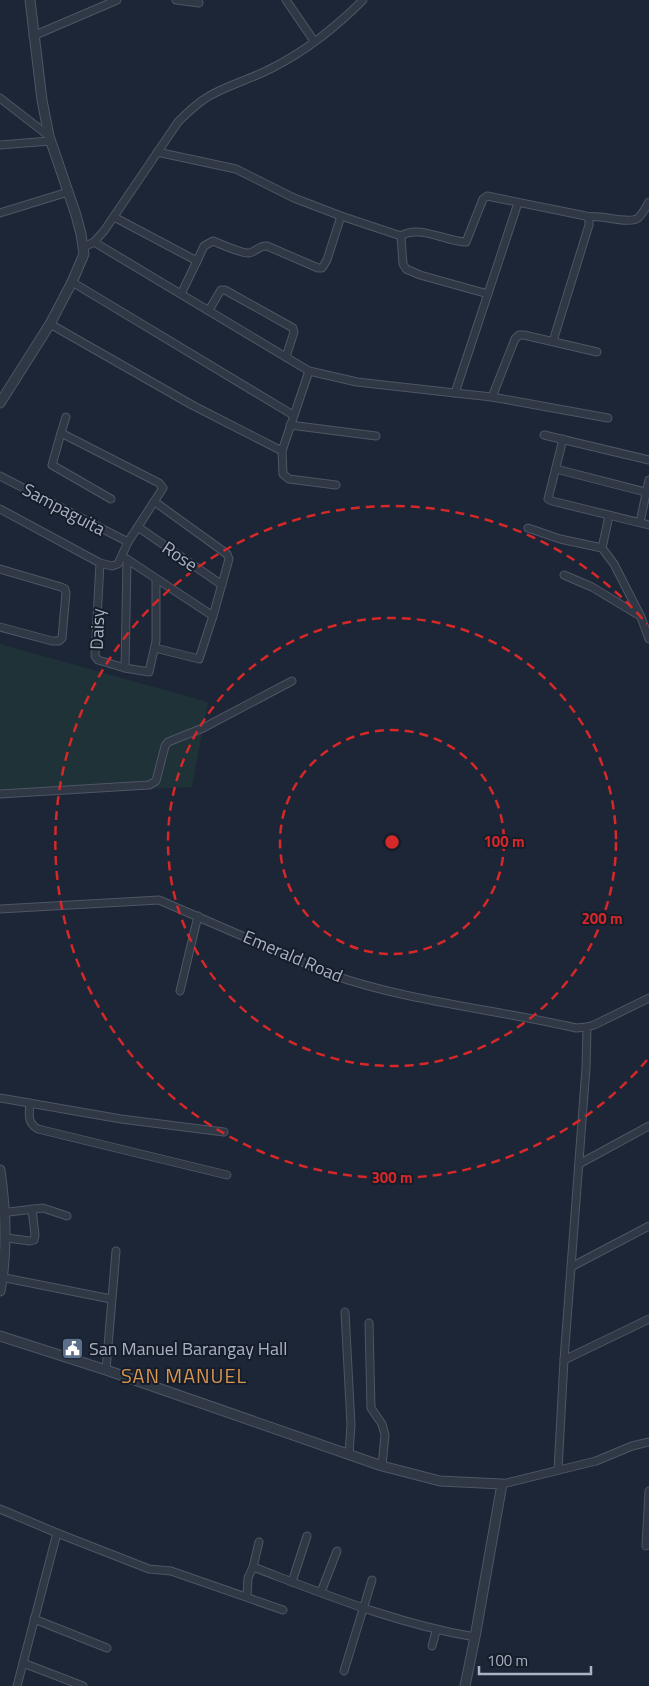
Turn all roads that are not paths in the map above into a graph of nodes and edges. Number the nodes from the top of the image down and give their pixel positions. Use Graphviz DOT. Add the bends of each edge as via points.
graph roads {
  1 [pos="30,0"];
  2 [pos="117,0"];
  3 [pos="176,0"];
  4 [pos="286,0"];
  5 [pos="364,0"];
  6 [pos="199,3"];
  7 [pos="34,36"];
  8 [pos="314,41"];
  9 [pos="0,98"];
  10 [pos="49,138"];
  11 [pos="0,145"];
  12 [pos="157,152"];
  13 [pos="68,192"];
  14 [pos="518,202"];
  15 [pos="649,202"];
  16 [pos="0,213"];
  17 [pos="341,216"];
  18 [pos="114,217"];
  19 [pos="587,217"];
  20 [pos="401,236"];
  21 [pos="94,242"];
  22 [pos="84,247"];
  23 [pos="197,261"];
  24 [pos="72,282"];
  25 [pos="181,294"];
  26 [pos="488,294"];
  27 [pos="209,310"];
  28 [pos="50,324"];
  29 [pos="553,341"];
  30 [pos="597,352"];
  31 [pos="286,357"];
  32 [pos="309,371"];
  33 [pos="455,393"];
  34 [pos="492,396"];
  35 [pos="0,403"];
  36 [pos="293,415"];
  37 [pos="66,417"];
  38 [pos="608,418"];
  39 [pos="290,425"];
  40 [pos="61,434"];
  41 [pos="544,435"];
  42 [pos="376,436"];
  43 [pos="563,439"];
  44 [pos="282,451"];
  45 [pos="649,460"];
  46 [pos="556,469"];
  47 [pos="0,476"];
  48 [pos="649,480"];
  49 [pos="336,486"];
  50 [pos="648,493"];
  51 [pos="111,499"];
  52 [pos="155,502"];
  53 [pos="0,509"];
  54 [pos="609,516"];
  55 [pos="640,522"];
  56 [pos="649,524"];
  57 [pos="138,527"];
  58 [pos="528,528"];
  59 [pos="128,542"];
  60 [pos="602,548"];
  61 [pos="125,558"];
  62 [pos="100,563"];
  63 [pos="0,569"];
  64 [pos="564,575"];
  65 [pos="156,579"];
  66 [pos="222,585"];
  67 [pos="214,616"];
  68 [pos="641,617"];
  69 [pos="0,627"];
  70 [pos="649,639"];
  71 [pos="155,648"];
  72 [pos="125,668"];
  73 [pos="292,681"];
  74 [pos="0,794"];
  75 [pos="0,909"];
  76 [pos="198,916"];
  77 [pos="180,991"];
  78 [pos="649,998"];
  79 [pos="587,1027"];
  80 [pos="0,1098"];
  81 [pos="30,1104"];
  82 [pos="649,1126"];
  83 [pos="224,1132"];
  84 [pos="579,1164"];
  85 [pos="0,1170"];
  86 [pos="227,1175"];
  87 [pos="32,1209"];
  88 [pos="2,1213"];
  89 [pos="67,1216"];
  90 [pos="649,1226"];
  91 [pos="7,1238"];
  92 [pos="116,1252"];
  93 [pos="571,1267"];
  94 [pos="1,1277"];
  95 [pos="0,1291"];
  96 [pos="112,1299"];
  97 [pos="345,1312"];
  98 [pos="649,1319"];
  99 [pos="369,1323"];
  100 [pos="0,1336"];
  101 [pos="564,1360"];
  102 [pos="106,1370"];
  103 [pos="649,1442"];
  104 [pos="350,1454"];
  105 [pos="382,1466"];
  106 [pos="558,1470"];
  107 [pos="502,1484"];
  108 [pos="649,1491"];
  109 [pos="0,1509"];
  110 [pos="57,1533"];
  111 [pos="307,1536"];
  112 [pos="259,1542"];
  113 [pos="646,1546"];
  114 [pos="336,1551"];
  115 [pos="253,1567"];
  116 [pos="372,1580"];
  117 [pos="292,1582"];
  118 [pos="321,1592"];
  119 [pos="247,1597"];
  120 [pos="364,1609"];
  121 [pos="283,1610"];
  122 [pos="34,1618"];
  123 [pos="436,1631"];
  124 [pos="475,1637"];
  125 [pos="432,1646"];
  126 [pos="107,1648"];
  127 [pos="23,1663"];
  128 [pos="344,1671"];
  129 [pos="17,1686"];
  130 [pos="83,1686"];
  131 [pos="464,1686"];
  1 -- 7 [label="street"];
  2 -- 7 [label="street"];
  3 -- 6 [label="street"];
  4 -- 8 [label="street"];
  5 -- 8 [label="street" via="344,20"];
  7 -- 10 [label="street"];
  8 -- 12 [label="street" via="274,67 211,95 191,108"];
  9 -- 10 [label="street"];
  10 -- 11 [label="street"];
  10 -- 13 [label="street"];
  12 -- 17 [label="street" via="236,169 294,198"];
  12 -- 18 [label="street"];
  13 -- 16 [label="street"];
  13 -- 22 [label="street"];
  14 -- 19 [label="street"];
  14 -- 20 [label="street" via="485,197 466,242 418,232"];
  14 -- 26 [label="street"];
  15 -- 19 [label="street" via="635,220"];
  17 -- 20 [label="street"];
  17 -- 23 [label="street" via="322,268 268,246 244,253 213,241 204,246"];
  18 -- 21 [label="street"];
  18 -- 23 [label="street"];
  19 -- 29 [label="street" via="589,225"];
  20 -- 26 [label="street" via="406,269"];
  21 -- 22 [label="street"];
  21 -- 25 [label="street"];
  22 -- 24 [label="street"];
  23 -- 25 [label="street"];
  24 -- 28 [label="street"];
  24 -- 36 [label="street"];
  25 -- 27 [label="street"];
  26 -- 33 [label="street"];
  27 -- 31 [label="street"];
  27 -- 31 [label="street" via="220,290 225,290 293,328"];
  28 -- 35 [label="street"];
  28 -- 44 [label="street" via="192,405"];
  29 -- 30 [label="street"];
  29 -- 34 [label="street" via="519,335"];
  31 -- 32 [label="street"];
  32 -- 33 [label="street" via="357,382"];
  32 -- 36 [label="street"];
  33 -- 34 [label="street"];
  34 -- 38 [label="street"];
  36 -- 39 [label="street"];
  37 -- 40 [label="street"];
  39 -- 42 [label="street"];
  39 -- 44 [label="street"];
  40 -- 51 [label="street" via="52,465"];
  40 -- 52 [label="street" via="159,483 163,488"];
  41 -- 43 [label="street"];
  43 -- 45 [label="street"];
  43 -- 46 [label="street"];
  44 -- 49 [label="street" via="285,477"];
  46 -- 50 [label="street"];
  46 -- 54 [label="street" via="548,499"];
  47 -- 59 [label="street, Sampaguita"];
  48 -- 50 [label="street"];
  50 -- 55 [label="street"];
  52 -- 57 [label="street"];
  52 -- 66 [label="street" via="227,554 229,559"];
  53 -- 62 [label="street"];
  54 -- 55 [label="street"];
  54 -- 60 [label="street"];
  55 -- 56 [label="street"];
  57 -- 59 [label="street"];
  57 -- 66 [label="street, Rose"];
  58 -- 60 [label="street"];
  59 -- 61 [label="street"];
  60 -- 68 [label="street" via="614,564"];
  61 -- 62 [label="street" via="117,566"];
  61 -- 65 [label="street"];
  61 -- 72 [label="street"];
  62 -- 72 [label="street, Daisy" via="95,656 98,660"];
  63 -- 69 [label="street" via="61,587 66,590 66,596 62,638 59,641"];
  64 -- 68 [label="street" via="592,587"];
  65 -- 67 [label="street"];
  65 -- 71 [label="street, Daisy"];
  66 -- 67 [label="street"];
  67 -- 71 [label="street" via="199,659"];
  68 -- 70 [label="street"];
  71 -- 72 [label="street, Daisy" via="149,672"];
  73 -- 74 [label="street" via="203,728 168,742 156,780 149,785"];
  75 -- 76 [label="street, Emerald Road" via="153,900"];
  76 -- 77 [label="street"];
  76 -- 79 [label="street, Emerald Road" via="330,974 366,986 576,1028"];
  78 -- 79 [label="street"];
  79 -- 84 [label="street"];
  80 -- 81 [label="street"];
  81 -- 83 [label="street"];
  81 -- 86 [label="street" via="31,1124 38,1129"];
  82 -- 84 [label="street"];
  84 -- 93 [label="street"];
  85 -- 88 [label="street"];
  87 -- 88 [label="street"];
  87 -- 89 [label="street" via="48,1209"];
  87 -- 91 [label="street" via="34,1240"];
  88 -- 91 [label="street"];
  90 -- 93 [label="street"];
  91 -- 94 [label="street"];
  92 -- 96 [label="street"];
  93 -- 101 [label="street"];
  94 -- 95 [label="street"];
  94 -- 96 [label="street"];
  96 -- 102 [label="street"];
  97 -- 104 [label="street"];
  98 -- 101 [label="street"];
  99 -- 105 [label="street" via="371,1408 385,1435"];
  100 -- 102 [label="street"];
  101 -- 106 [label="street"];
  102 -- 104 [label="street"];
  103 -- 106 [label="street" via="596,1461"];
  104 -- 105 [label="street"];
  105 -- 107 [label="street" via="440,1482"];
  106 -- 107 [label="street"];
  107 -- 124 [label="street"];
  108 -- 113 [label="street"];
  109 -- 110 [label="street"];
  110 -- 119 [label="street" via="149,1569 171,1571"];
  110 -- 122 [label="street"];
  111 -- 117 [label="street"];
  112 -- 115 [label="street"];
  114 -- 118 [label="street"];
  115 -- 117 [label="street"];
  115 -- 119 [label="street" via="248,1578"];
  116 -- 120 [label="street"];
  117 -- 118 [label="street"];
  118 -- 120 [label="street"];
  119 -- 121 [label="street"];
  120 -- 123 [label="street"];
  120 -- 128 [label="street"];
  122 -- 126 [label="street"];
  122 -- 127 [label="street"];
  123 -- 124 [label="street"];
  123 -- 125 [label="street"];
  124 -- 131 [label="street"];
  127 -- 129 [label="street"];
  127 -- 130 [label="street"];
}
